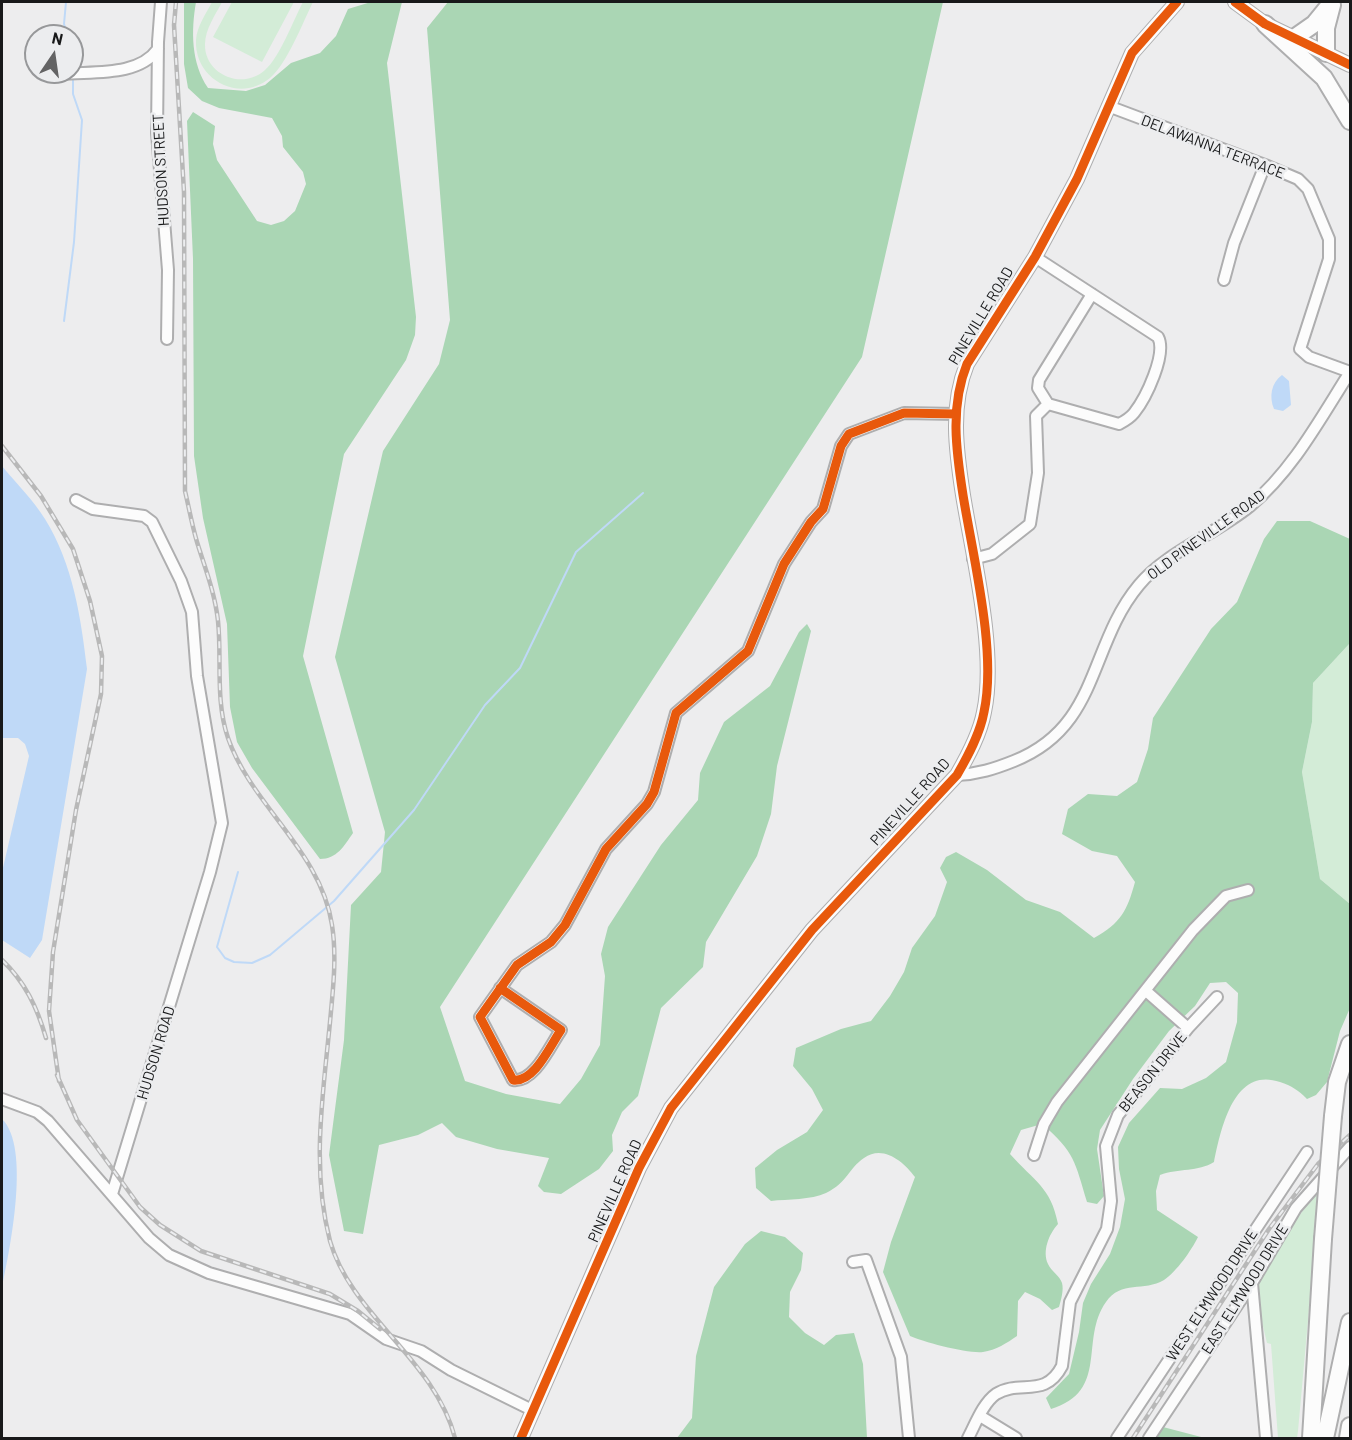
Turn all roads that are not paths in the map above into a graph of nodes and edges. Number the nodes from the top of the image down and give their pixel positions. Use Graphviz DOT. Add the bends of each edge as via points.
graph roads {
  1 [pos="161,2"];
  2 [pos="1177,2"];
  3 [pos="1235,2"];
  4 [pos="1333,2"];
  5 [pos="1265,24"];
  6 [pos="1294,38"];
  7 [pos="158,48"];
  8 [pos="1326,53"];
  9 [pos="1350,65"];
  10 [pos="84,72"];
  11 [pos="1108,106"];
  12 [pos="1350,121"];
  13 [pos="1265,165"];
  14 [pos="1035,257"];
  15 [pos="1224,280"];
  16 [pos="1092,294"];
  17 [pos="167,339"];
  18 [pos="1350,372"];
  19 [pos="1048,404"];
  20 [pos="956,414"];
  21 [pos="76,500"];
  22 [pos="973,559"];
  23 [pos="957,776"];
  24 [pos="1248,890"];
  25 [pos="500,988"];
  26 [pos="1146,991"];
  27 [pos="1217,997"];
  28 [pos="1188,1028"];
  29 [pos="1350,1044"];
  30 [pos="2,1099"];
  31 [pos="1350,1147"];
  32 [pos="1307,1152"];
  33 [pos="1034,1155"];
  34 [pos="112,1194"];
  35 [pos="853,1262"];
  36 [pos="1252,1283"];
  37 [pos="1350,1322"];
  38 [pos="534,1411"];
  39 [pos="980,1416"];
  40 [pos="1350,1426"];
  41 [pos="521,1438"];
  42 [pos="909,1438"];
  43 [pos="968,1438"];
  44 [pos="1016,1438"];
  45 [pos="1117,1438"];
  46 [pos="1149,1438"];
  47 [pos="1266,1438"];
  48 [pos="1311,1438"];
  49 [pos="1325,1438"];
  50 [pos="1348,1438"];
  1 -- 7 [label="street, HUDSON STREET"];
  2 -- 11 [label="main road, PINEVILLE ROAD" via="1132,53"];
  3 -- 5 [label="main road"];
  4 -- 6 [label="highway" via="1314,24"];
  4 -- 8 [label="highway" via="1326,28"];
  5 -- 6 [label="main road"];
  5 -- 12 [label="highway" via="1324,78"];
  6 -- 8 [label="main road"];
  7 -- 10 [label="street" via="141,65"];
  7 -- 17 [label="street, HUDSON STREET" via="157,133 168,270"];
  8 -- 9 [label="main road"];
  11 -- 13 [label="street, DELAWANNA TERRACE"];
  11 -- 14 [label="main road, PINEVILLE ROAD" via="1077,179"];
  13 -- 15 [label="street" via="1234,243"];
  13 -- 18 [label="street, DELAWANNA TERRACE" via="1298,179 1308,189 1329,239 1329,259 1300,349 1309,357"];
  14 -- 16 [label="street"];
  14 -- 20 [label="main road, PINEVILLE ROAD" via="967,364"];
  16 -- 19 [label="street" via="1039,380 1038,388"];
  16 -- 19 [label="street" via="1158,337 1160,362 1136,411 1119,424"];
  18 -- 23 [label="street, OLD PINEVILLE ROAD" via="1272,487 1209,536 1160,565 1140,584 1115,623 1081,704 1063,730 1037,752 983,773"];
  19 -- 22 [label="street" via="1036,416 1038,473 1030,525 992,554"];
  20 -- 22 [label="main road, PINEVILLE ROAD" via="956,452"];
  20 -- 25 [label="street" via="904,412 849,434 841,447 823,509 784,564 748,651 676,713 654,792 647,804 606,849 565,925 551,942 517,965"];
  21 -- 34 [label="street, HUDSON ROAD" via="93,509 135,514 152,522 181,581 192,612 197,676 222,823"];
  22 -- 23 [label="main road, PINEVILLE ROAD" via="988,677 984,713"];
  23 -- 38 [label="main road, PINEVILLE ROAD" via="812,930 671,1108 639,1167"];
  24 -- 26 [label="street" via="1226,896 1193,930"];
  25 -- 25 [label="street" via="480,1017 506,1069 518,1081 531,1074 561,1030"];
  26 -- 28 [label="street"];
  26 -- 33 [label="street" via="1057,1102 1044,1124"];
  27 -- 28 [label="street, BEASON DRIVE"];
  28 -- 39 [label="street, BEASON DRIVE" via="1118,1115 1106,1146 1111,1200 1107,1229 1070,1302 1062,1366 1042,1386 994,1395"];
  29 -- 48 [label="highway, bridge" via="1337,1082 1333,1116"];
  30 -- 34 [label="street" via="37,1112 48,1121"];
  31 -- 36 [label="street, EAST ELMWOOD DRIVE" via="1296,1208"];
  32 -- 45 [label="street, WEST ELMWOOD DRIVE"];
  34 -- 38 [label="street" via="160,1248 187,1264 350,1314 386,1339 421,1351"];
  35 -- 42 [label="street" via="866,1260 901,1357"];
  36 -- 46 [label="street, EAST ELMWOOD DRIVE"];
  36 -- 47 [label="street"];
  37 -- 49 [label="highway"];
  38 -- 41 [label="main road, PINEVILLE ROAD"];
  39 -- 43 [label="street, BEASON DRIVE"];
  39 -- 44 [label="street"];
  40 -- 50 [label="highway"];
}
